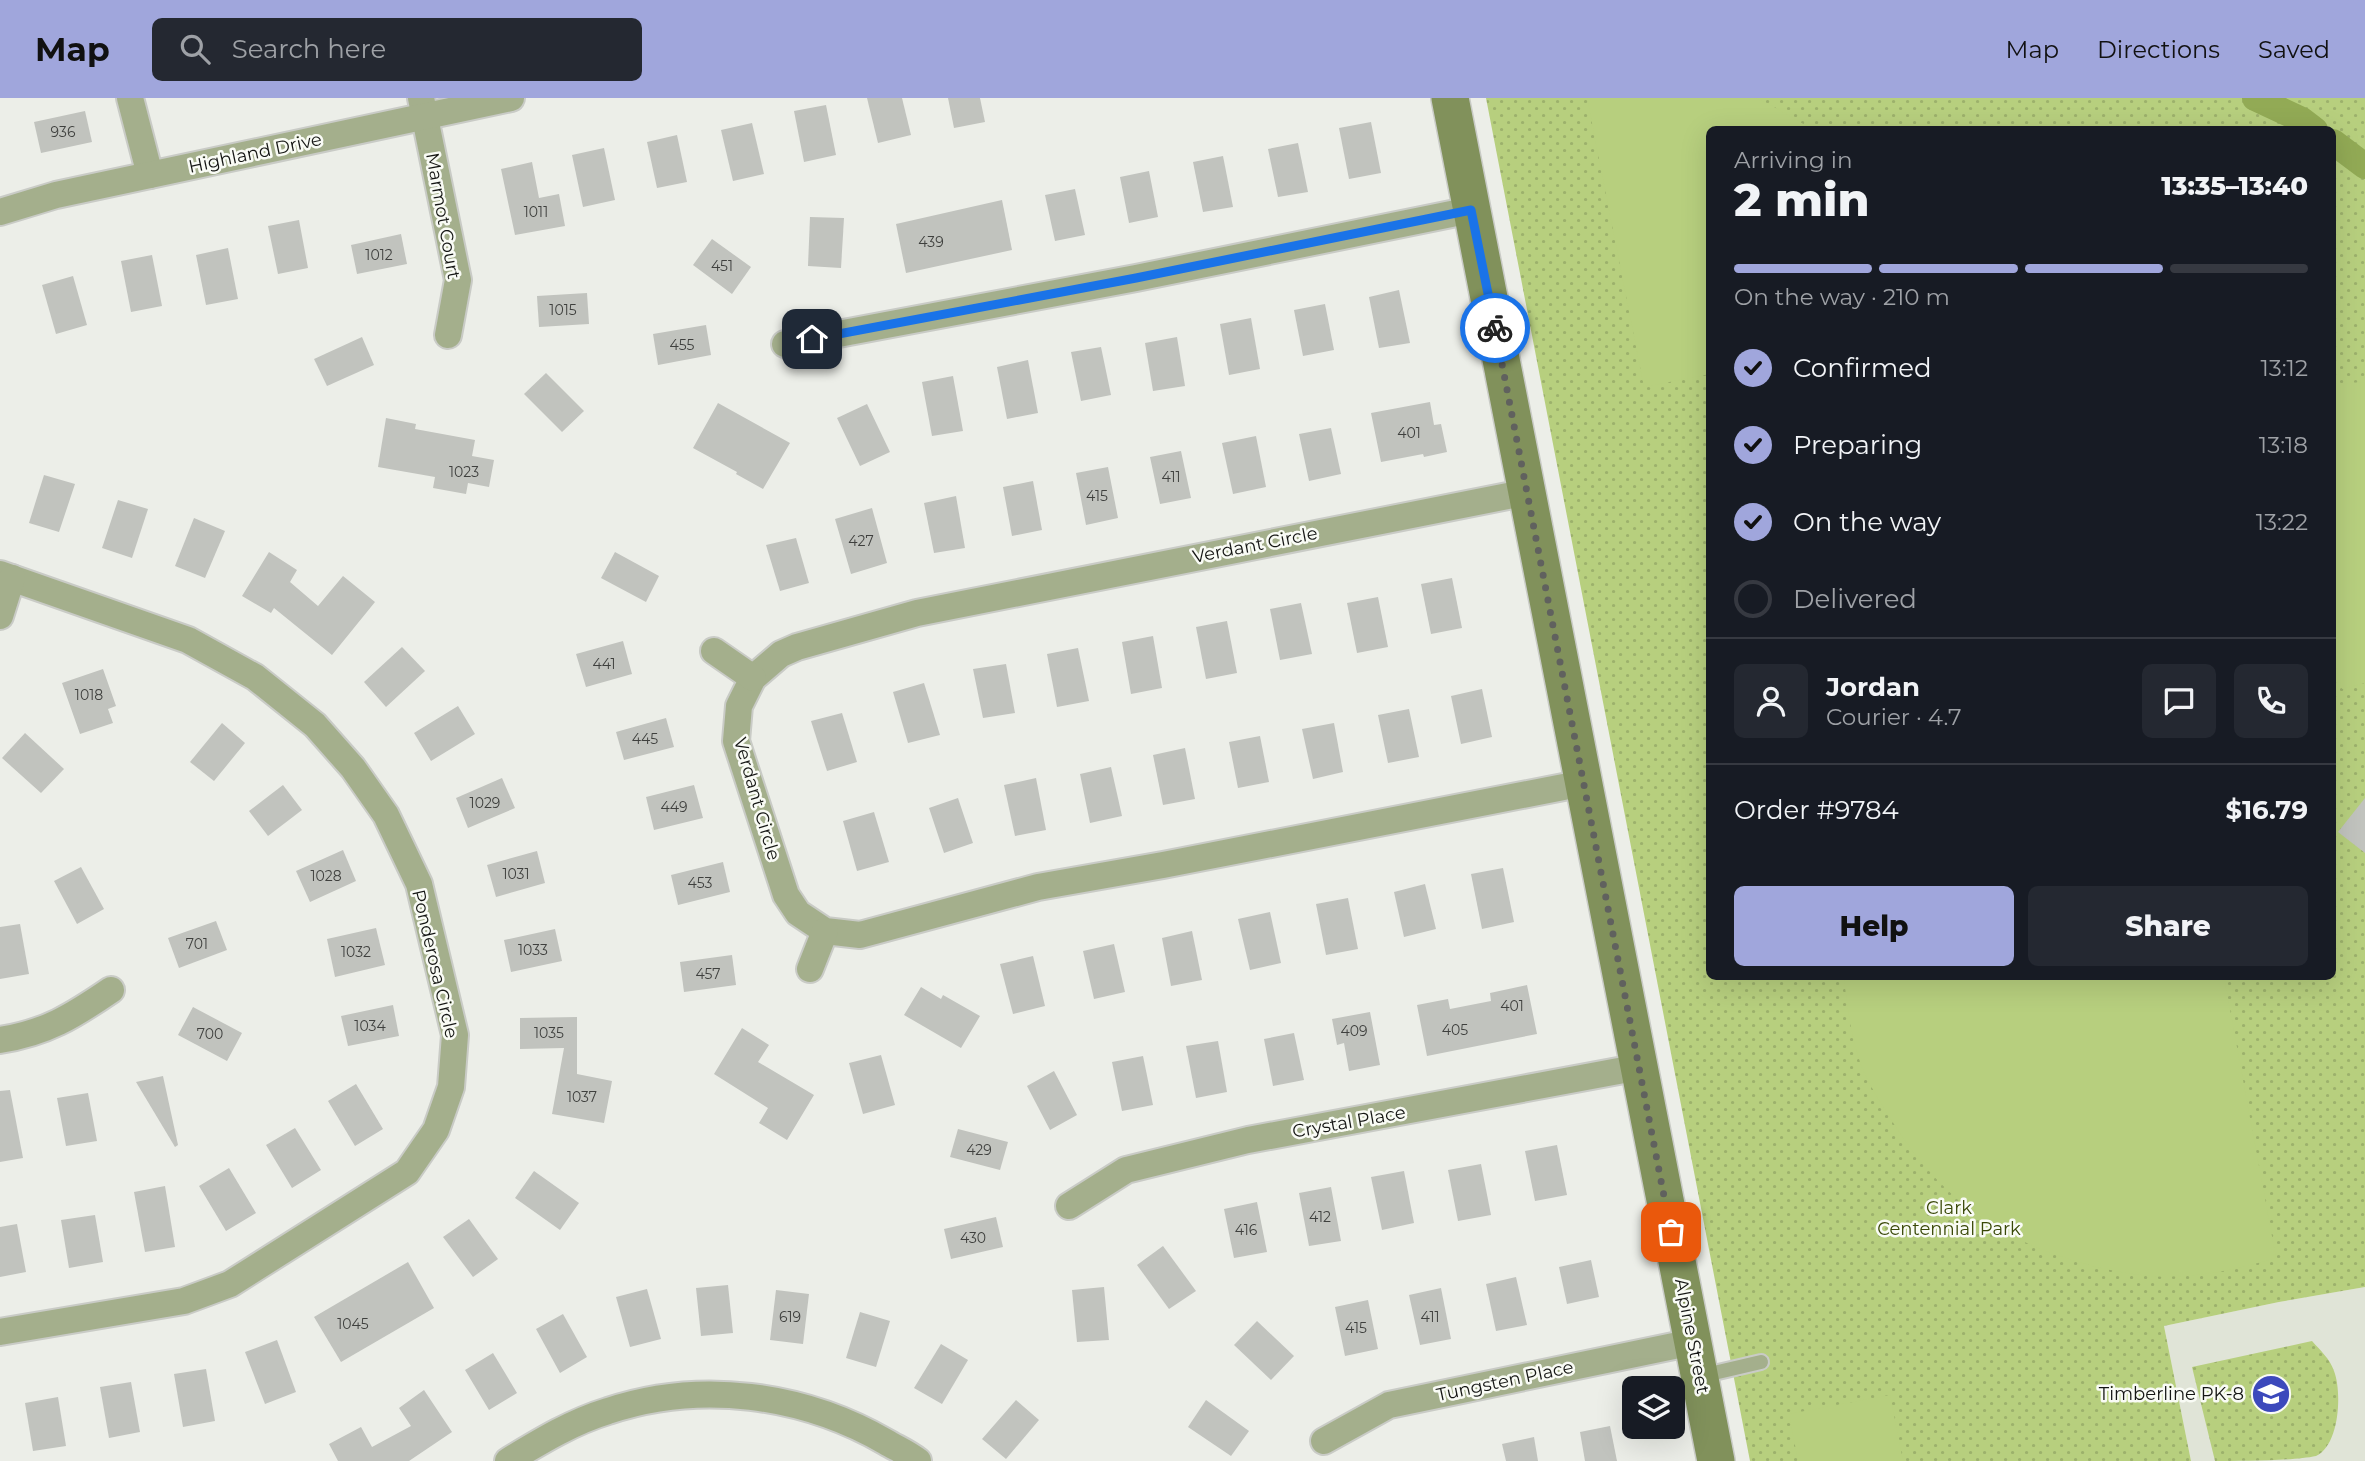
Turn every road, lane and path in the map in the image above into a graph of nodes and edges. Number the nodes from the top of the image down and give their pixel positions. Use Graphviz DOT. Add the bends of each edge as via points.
graph roads {
  1 [pos="130,98"];
  2 [pos="511,98"];
  3 [pos="1450,98"];
  4 [pos="423,107"];
  5 [pos="150,175"];
  6 [pos="1471,210"];
  7 [pos="0,212"];
  8 [pos="448,335"];
  9 [pos="785,344"];
  10 [pos="1528,492"];
  11 [pos="6,576"];
  12 [pos="0,616"];
  13 [pos="714,651"];
  14 [pos="753,678"];
  15 [pos="1584,783"];
  16 [pos="825,931"];
  17 [pos="810,970"];
  18 [pos="111,990"];
  19 [pos="0,1040"];
  20 [pos="1640,1068"];
  21 [pos="1069,1206"];
  22 [pos="0,1332"];
  23 [pos="1696,1359"];
  24 [pos="1761,1362"];
  25 [pos="1324,1441"];
  26 [pos="508,1461"];
  27 [pos="918,1461"];
  28 [pos="1716,1461"];
  1 -- 5 [label="street"];
  2 -- 4 [label="street, Highland Drive"];
  3 -- 6 [label="street, Alpine Street"];
  4 -- 5 [label="street, Highland Drive"];
  4 -- 8 [label="street, Marmot Court" via="458,280"];
  5 -- 7 [label="street, Highland Drive"];
  6 -- 9 [label="street"];
  6 -- 10 [label="street, Alpine Street"];
  10 -- 14 [label="street, Verdant Circle" via="918,613 797,647"];
  10 -- 15 [label="street, Alpine Street"];
  11 -- 12 [label="street"];
  11 -- 22 [label="street, Ponderosa Circle" via="188,640 256,677 315,725 386,815 419,884 455,1035 451,1087 436,1130 407,1172 396,1180 230,1284 184,1301"];
  13 -- 14 [label="street"];
  14 -- 16 [label="street, Verdant Circle" via="739,706 736,741 786,894 799,913"];
  15 -- 16 [label="street" via="1038,887 860,935"];
  15 -- 20 [label="street, Alpine Street"];
  16 -- 17 [label="street"];
  18 -- 19 [label="street" via="71,1017 28,1036"];
  20 -- 21 [label="street, Crystal Place" via="1248,1140 1126,1170"];
  20 -- 23 [label="street, Alpine Street"];
  23 -- 24 [label="lane"];
  23 -- 25 [label="street, Tungsten Place" via="1389,1405"];
  23 -- 28 [label="street, Alpine Street"];
  26 -- 27 [label="street" via="563,1428 610,1410 676,1396 743,1395 793,1403 857,1425"];
}
